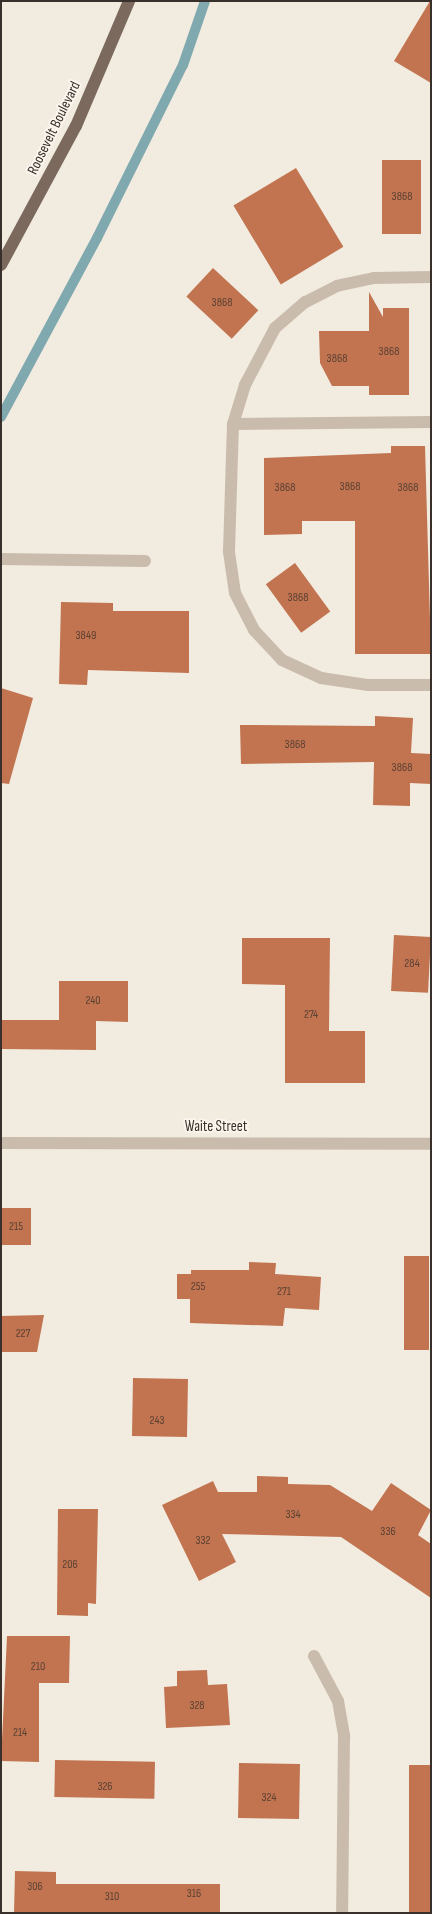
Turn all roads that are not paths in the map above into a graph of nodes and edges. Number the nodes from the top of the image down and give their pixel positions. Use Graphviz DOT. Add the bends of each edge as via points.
graph roads {
  1 [pos="129,1"];
  2 [pos="1,265"];
  3 [pos="431,278"];
  4 [pos="431,422"];
  5 [pos="233,424"];
  6 [pos="1,559"];
  7 [pos="145,561"];
  8 [pos="431,685"];
  9 [pos="1,1143"];
  10 [pos="431,1144"];
  11 [pos="314,1656"];
  12 [pos="342,1913"];
  1 -- 2 [label="main road, Roosevelt Boulevard" via="76,126"];
  3 -- 5 [label="street" via="374,278 337,286 305,302 276,328 258,354"];
  4 -- 5 [label="street"];
  5 -- 8 [label="street" via="229,552 235,593 254,630 282,660 321,678 368,685"];
  6 -- 7 [label="street"];
  9 -- 10 [label="street, Waite Street"];
  11 -- 12 [label="street" via="338,1701 344,1736"];
}
